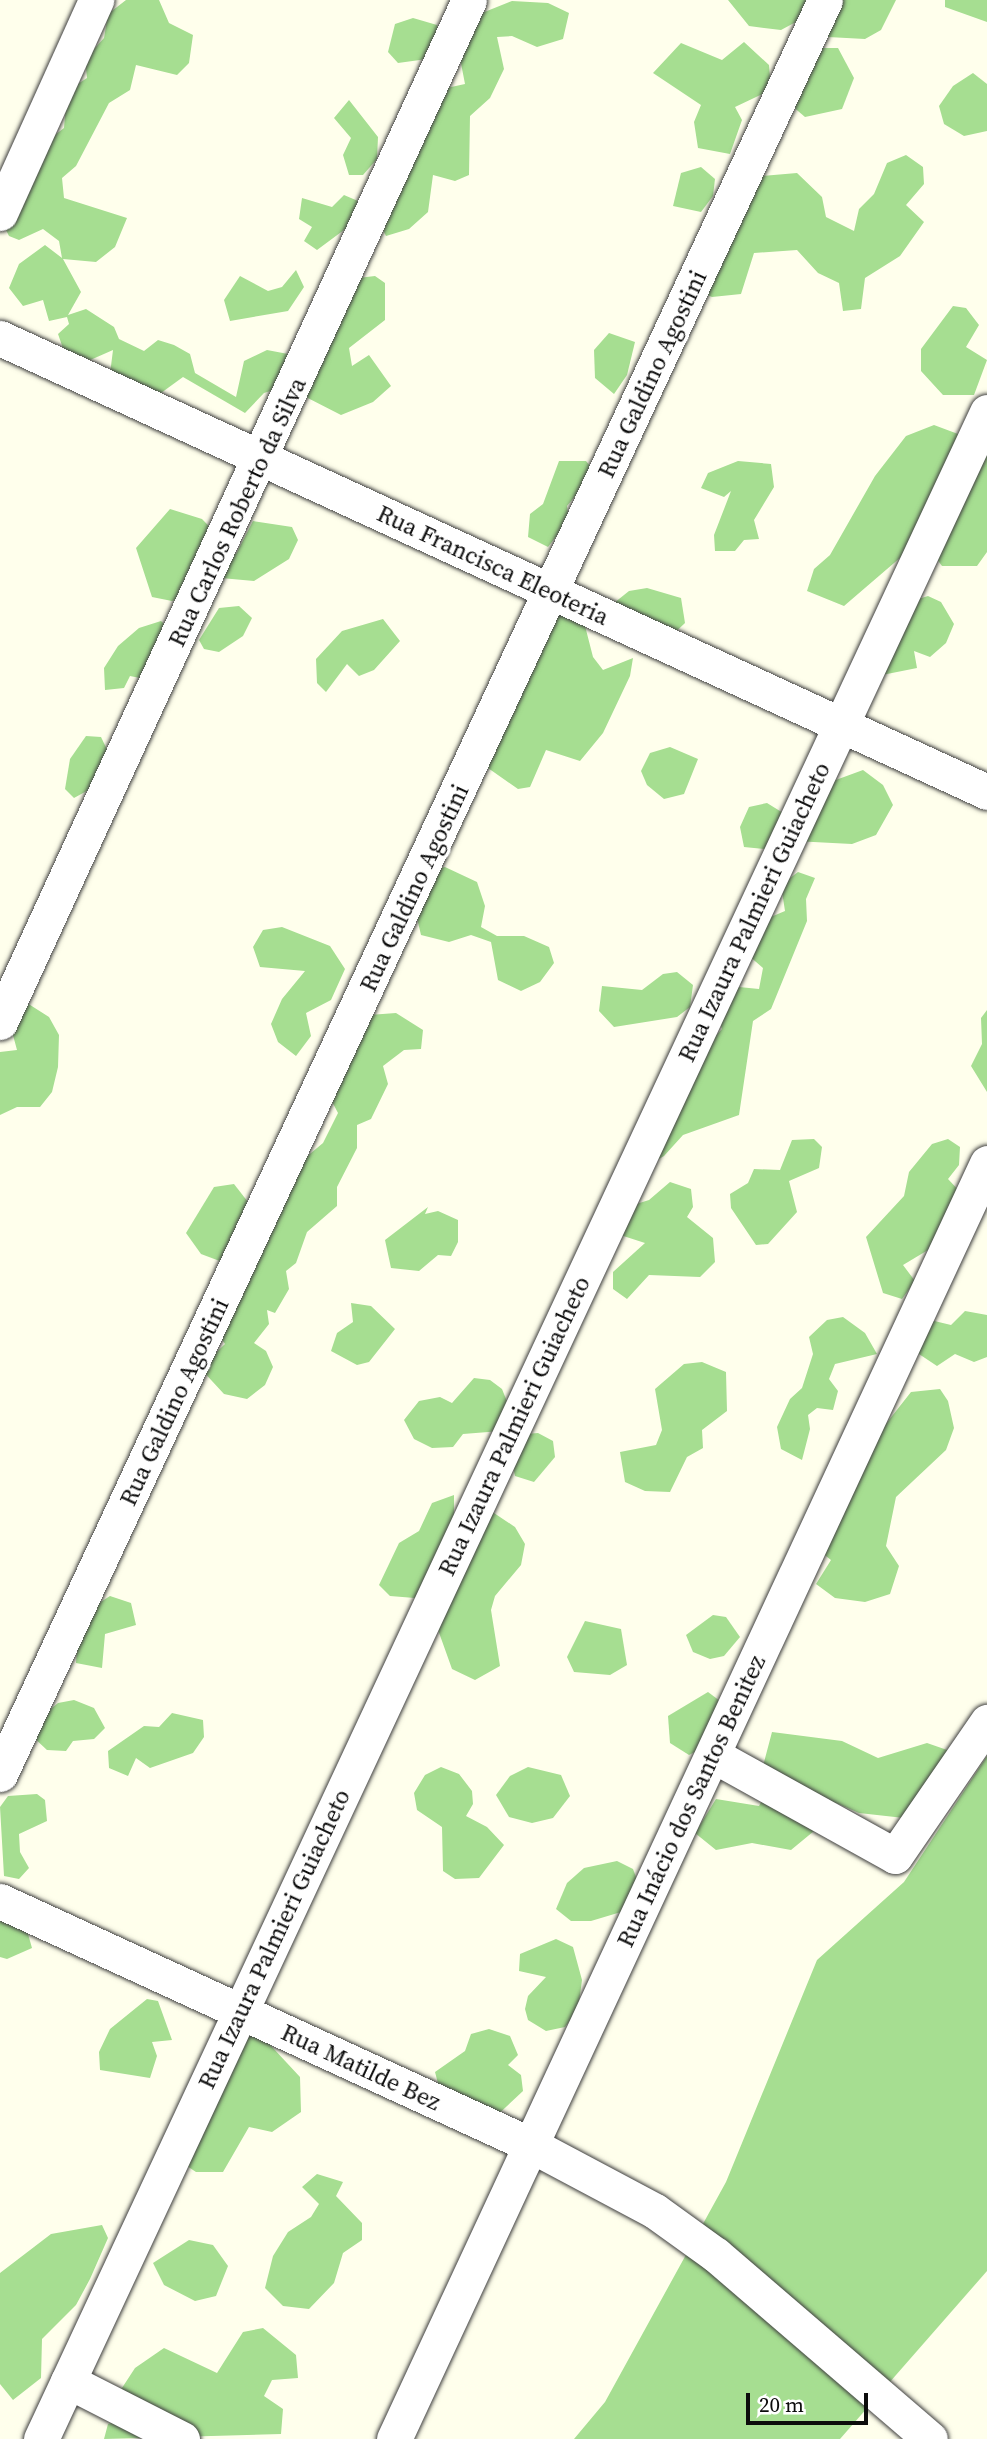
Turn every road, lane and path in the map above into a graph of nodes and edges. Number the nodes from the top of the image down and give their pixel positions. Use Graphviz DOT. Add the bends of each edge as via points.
graph roads {
  1 [pos="96,0"];
  2 [pos="469,0"];
  3 [pos="825,0"];
  4 [pos="0,213"];
  5 [pos="0,338"];
  6 [pos="987,412"];
  7 [pos="263,459"];
  8 [pos="551,592"];
  9 [pos="842,724"];
  10 [pos="987,792"];
  11 [pos="0,1022"];
  12 [pos="987,1163"];
  13 [pos="987,1722"];
  14 [pos="713,1755"];
  15 [pos="0,1774"];
  16 [pos="0,1901"];
  17 [pos="241,2011"];
  18 [pos="531,2145"];
  19 [pos="68,2381"];
  20 [pos="41,2439"];
  21 [pos="182,2439"];
  22 [pos="394,2439"];
  23 [pos="930,2439"];
  1 -- 4 [label="street"];
  2 -- 7 [label="street, Rua Carlos Roberto da Silva"];
  3 -- 8 [label="street, Rua Galdino Agostini"];
  5 -- 7 [label="street, Rua Francisca Eleoteria"];
  6 -- 9 [label="street, Rua Izaura Palmieri Guiacheto"];
  7 -- 8 [label="street, Rua Francisca Eleoteria"];
  7 -- 11 [label="street, Rua Carlos Roberto da Silva"];
  8 -- 9 [label="street, Rua Francisca Eleoteria"];
  8 -- 15 [label="street, Rua Galdino Agostini"];
  9 -- 10 [label="street, Rua Francisca Eleoteria"];
  9 -- 17 [label="street, Rua Izaura Palmieri Guiacheto"];
  12 -- 14 [label="street, Rua Inácio dos Santos Benitez"];
  13 -- 14 [label="street" via="895,1856"];
  14 -- 18 [label="street, Rua Inácio dos Santos Benitez"];
  16 -- 17 [label="street, Rua Matilde Bez"];
  17 -- 18 [label="street, Rua Matilde Bez"];
  17 -- 19 [label="street, Rua Izaura Palmieri Guiacheto"];
  18 -- 22 [label="street, Rua Inácio dos Santos Benitez"];
  18 -- 23 [label="street, Rua Matilde Bez" via="655,2211 716,2255"];
  19 -- 20 [label="street, Rua Izaura Palmieri Guiacheto"];
  19 -- 21 [label="street"];
}
